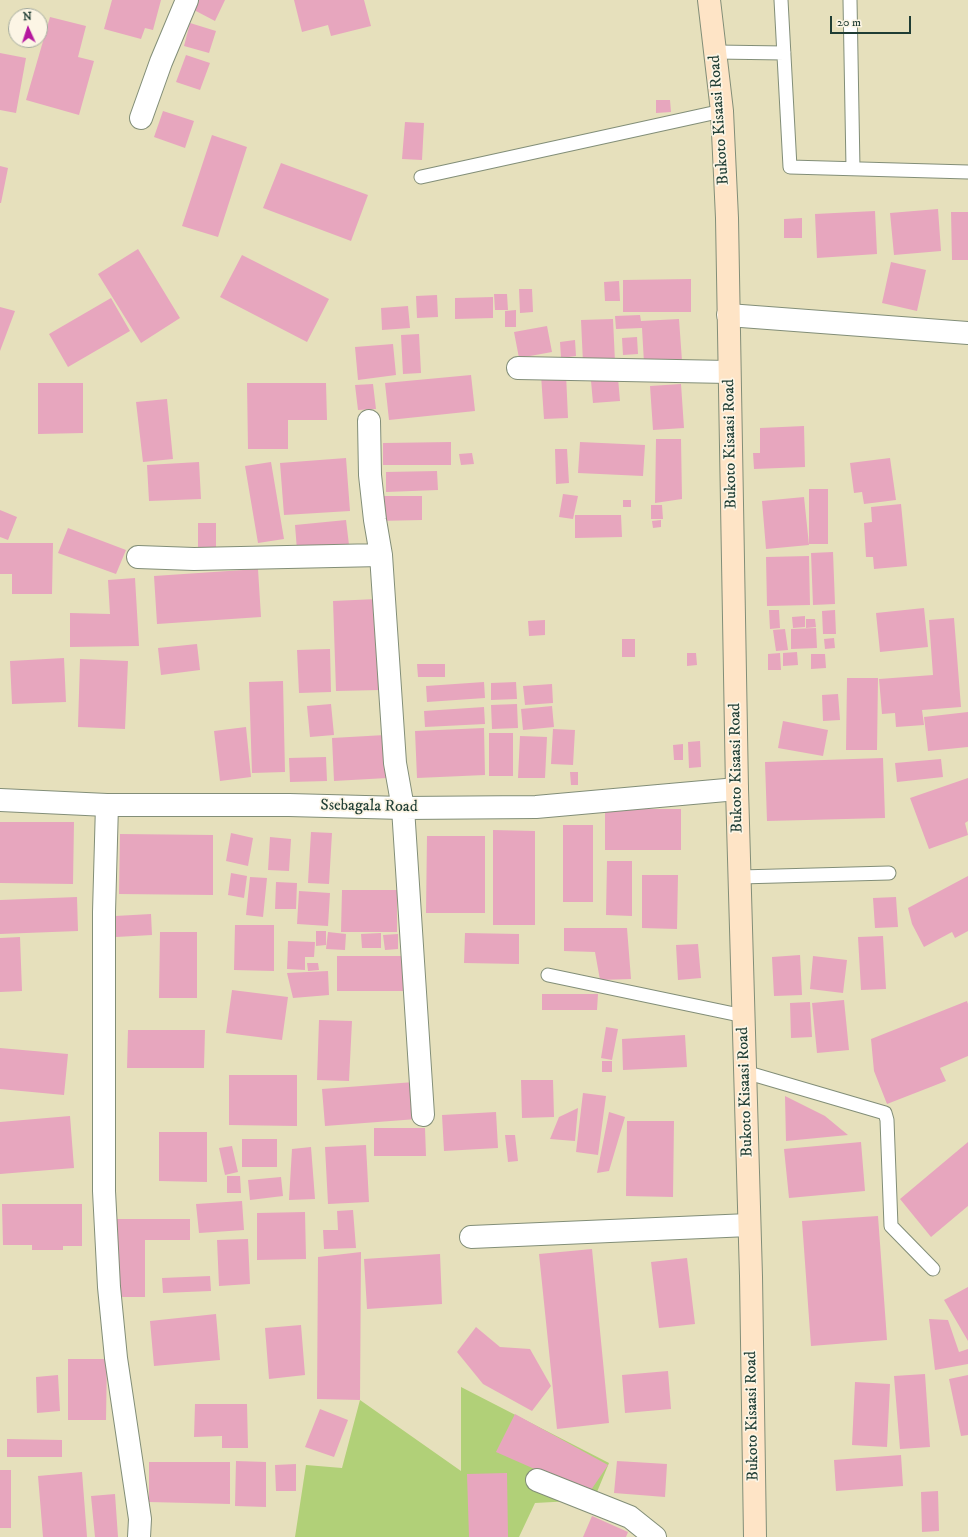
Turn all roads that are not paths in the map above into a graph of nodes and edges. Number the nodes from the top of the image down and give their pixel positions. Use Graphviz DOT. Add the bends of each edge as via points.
graph roads {
  1 [pos="187,0"];
  2 [pos="709,0"];
  3 [pos="781,0"];
  4 [pos="850,0"];
  5 [pos="716,52"];
  6 [pos="784,53"];
  7 [pos="722,111"];
  8 [pos="141,118"];
  9 [pos="853,168"];
  10 [pos="968,172"];
  11 [pos="422,177"];
  12 [pos="728,315"];
  13 [pos="968,333"];
  14 [pos="518,368"];
  15 [pos="729,372"];
  16 [pos="369,420"];
  17 [pos="380,554"];
  18 [pos="138,556"];
  19 [pos="737,789"];
  20 [pos="0,800"];
  21 [pos="107,805"];
  22 [pos="403,808"];
  23 [pos="889,873"];
  24 [pos="740,877"];
  25 [pos="548,975"];
  26 [pos="744,1016"];
  27 [pos="745,1072"];
  28 [pos="423,1115"];
  29 [pos="749,1225"];
  30 [pos="471,1237"];
  31 [pos="933,1269"];
  32 [pos="537,1480"];
  33 [pos="139,1537"];
  34 [pos="655,1537"];
  35 [pos="755,1537"];
  1 -- 8 [label="street"];
  2 -- 5 [label="main road, Bukoto Kisaasi Road"];
  3 -- 6 [label="lane"];
  4 -- 9 [label="lane"];
  5 -- 6 [label="lane"];
  5 -- 7 [label="main road, Bukoto Kisaasi Road"];
  6 -- 9 [label="lane" via="790,167"];
  7 -- 11 [label="lane"];
  7 -- 12 [label="main road, Bukoto Kisaasi Road"];
  9 -- 10 [label="lane"];
  12 -- 13 [label="street"];
  12 -- 15 [label="main road, Bukoto Kisaasi Road"];
  14 -- 15 [label="street"];
  15 -- 19 [label="main road, Bukoto Kisaasi Road"];
  16 -- 17 [label="street" via="370,475"];
  17 -- 18 [label="street" via="194,559"];
  17 -- 22 [label="street" via="395,763"];
  19 -- 22 [label="street, Ssebagala Road" via="536,807"];
  19 -- 24 [label="main road, Bukoto Kisaasi Road"];
  20 -- 21 [label="street, Ssebagala Road"];
  21 -- 22 [label="street, Ssebagala Road"];
  21 -- 33 [label="street" via="104,912 104,1191 116,1358 140,1520"];
  22 -- 28 [label="street"];
  23 -- 24 [label="lane"];
  24 -- 26 [label="main road, Bukoto Kisaasi Road"];
  25 -- 26 [label="lane"];
  26 -- 27 [label="main road, Bukoto Kisaasi Road"];
  27 -- 29 [label="main road, Bukoto Kisaasi Road"];
  27 -- 31 [label="lane" via="885,1113 891,1226"];
  29 -- 30 [label="street"];
  29 -- 35 [label="main road, Bukoto Kisaasi Road"];
  32 -- 34 [label="street" via="630,1517"];
}
